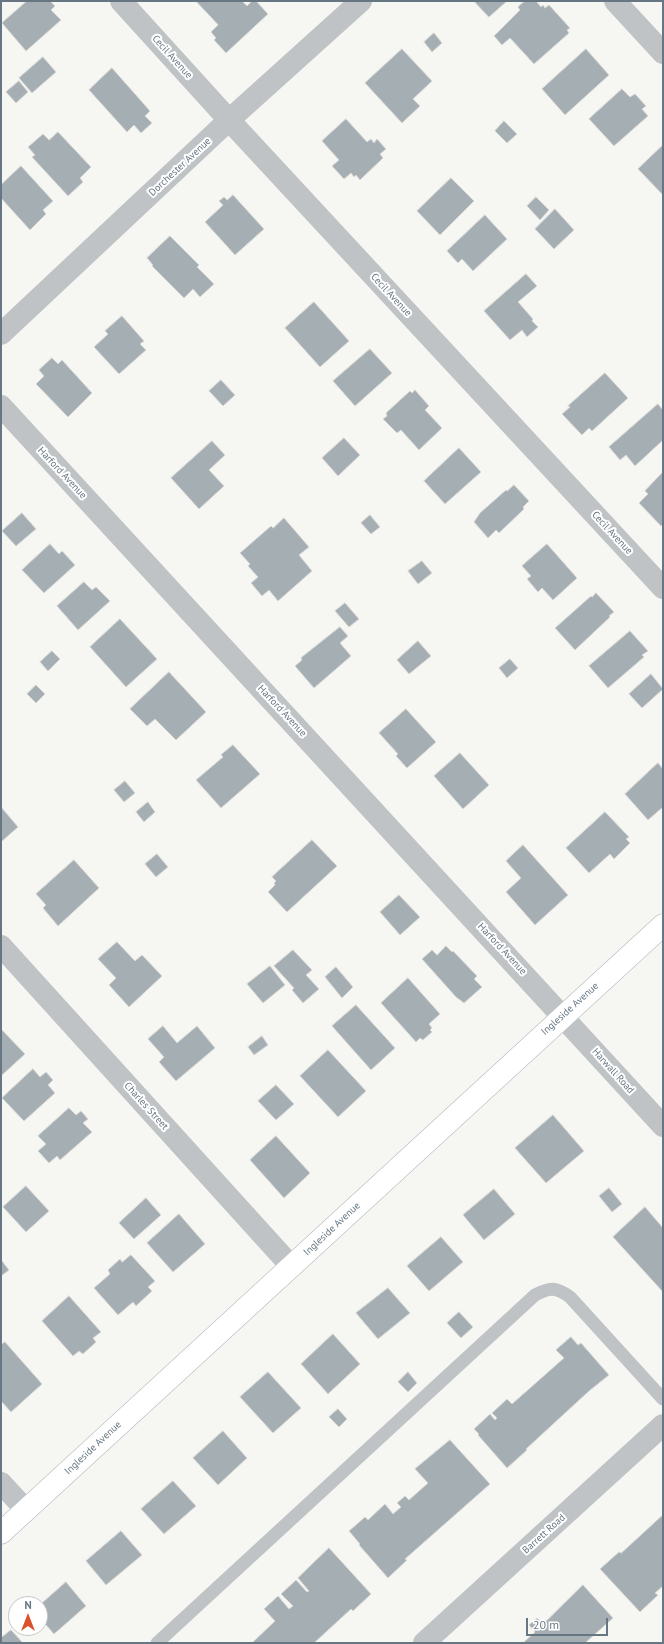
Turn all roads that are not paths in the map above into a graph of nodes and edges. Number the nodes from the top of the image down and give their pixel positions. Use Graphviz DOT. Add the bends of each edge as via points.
graph roads {
  1 [pos="121,1"];
  2 [pos="361,1"];
  3 [pos="615,1"];
  4 [pos="663,53"];
  5 [pos="229,120"];
  6 [pos="1,334"];
  7 [pos="1,406"];
  8 [pos="663,588"];
  9 [pos="663,925"];
  10 [pos="1,946"];
  11 [pos="563,1016"];
  12 [pos="663,1126"];
  13 [pos="292,1266"];
  14 [pos="663,1399"];
  15 [pos="663,1425"];
  16 [pos="1,1483"];
  17 [pos="26,1510"];
  18 [pos="1,1533"];
  19 [pos="157,1643"];
  20 [pos="424,1643"];
  1 -- 5 [label="street, Cecil Avenue"];
  2 -- 5 [label="street, Dorchester Avenue"];
  3 -- 4 [label="street"];
  5 -- 6 [label="street, Dorchester Avenue"];
  5 -- 8 [label="street, Cecil Avenue"];
  7 -- 11 [label="street, Harford Avenue"];
  9 -- 11 [label="main road, Ingleside Avenue"];
  10 -- 13 [label="street, Charles Street"];
  11 -- 12 [label="street, Harwall Road"];
  11 -- 13 [label="main road, Ingleside Avenue"];
  13 -- 17 [label="main road, Ingleside Avenue"];
  14 -- 19 [label="lane" via="570,1297 560,1290 546,1289 535,1295"];
  15 -- 20 [label="street, Barrett Road"];
  16 -- 17 [label="street"];
  17 -- 18 [label="main road, Ingleside Avenue"];
}
